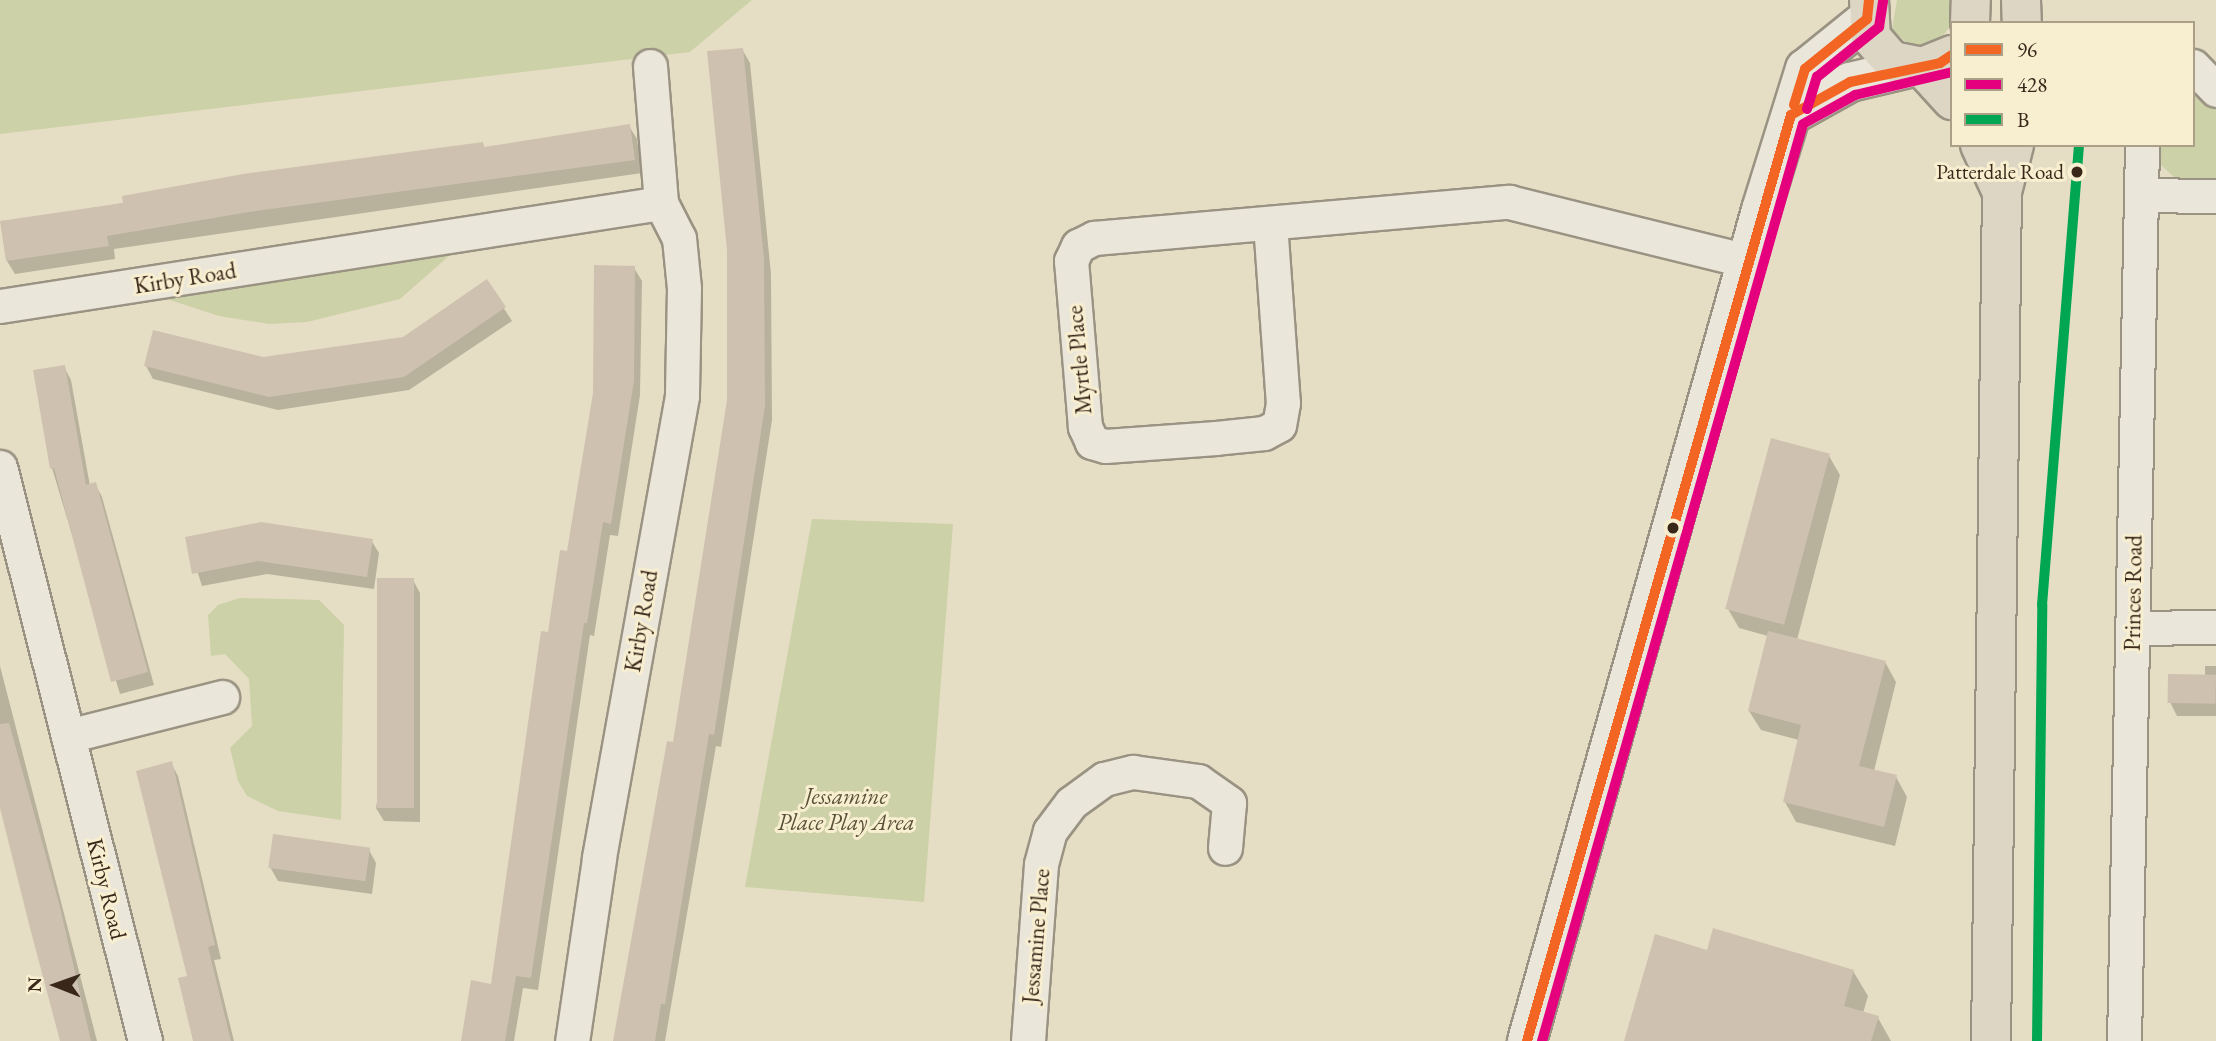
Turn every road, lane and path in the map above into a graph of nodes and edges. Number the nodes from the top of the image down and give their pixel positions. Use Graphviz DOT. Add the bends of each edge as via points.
graph roads {
  1 [pos="1971,0"];
  2 [pos="2021,0"];
  3 [pos="1868,10"];
  4 [pos="1970,21"];
  5 [pos="2022,21"];
  6 [pos="1929,63"];
  7 [pos="650,66"];
  8 [pos="2195,68"];
  9 [pos="2216,90"];
  10 [pos="1950,97"];
  11 [pos="1791,115"];
  12 [pos="1981,147"];
  13 [pos="2013,147"];
  14 [pos="2142,147"];
  15 [pos="2002,192"];
  16 [pos="2141,195"];
  17 [pos="2216,196"];
  18 [pos="661,203"];
  19 [pos="1270,223"];
  20 [pos="1748,261"];
  21 [pos="0,306"];
  22 [pos="0,467"];
  23 [pos="2216,627"];
  24 [pos="2132,628"];
  25 [pos="222,697"];
  26 [pos="68,737"];
  27 [pos="1225,848"];
  28 [pos="145,1041"];
  29 [pos="572,1041"];
  30 [pos="1028,1041"];
  31 [pos="1527,1041"];
  32 [pos="1991,1041"];
  33 [pos="2124,1041"];
  1 -- 4 [label="main road"];
  2 -- 5 [label="main road"];
  3 -- 6 [label="main road" via="1879,50 1892,61"];
  3 -- 11 [label="main road" via="1805,69"];
  6 -- 10 [label="main road"];
  6 -- 11 [label="main road" via="1850,82"];
  7 -- 18 [label="street, Kirby Road"];
  8 -- 9 [label="street"];
  11 -- 20 [label="main road"];
  12 -- 15 [label="main road"];
  13 -- 15 [label="main road"];
  14 -- 16 [label="street, Princes Road"];
  15 -- 32 [label="main road"];
  16 -- 17 [label="street"];
  16 -- 24 [label="street, Princes Road"];
  18 -- 21 [label="street, Kirby Road"];
  18 -- 29 [label="street, Kirby Road" via="679,238 686,320 682,396 598,859"];
  19 -- 19 [label="street, Myrtle Place" via="1094,238 1076,249 1071,261 1082,402 1092,442 1105,446 1216,438 1264,433 1279,425 1283,403"];
  19 -- 20 [label="street, Myrtle Place" via="1508,202"];
  20 -- 31 [label="main road"];
  22 -- 26 [label="street, Kirby Road"];
  23 -- 24 [label="street"];
  24 -- 33 [label="street, Princes Road"];
  25 -- 26 [label="street"];
  26 -- 28 [label="street, Kirby Road"];
  27 -- 30 [label="street, Jessamine Place" via="1229,803 1198,782 1133,772 1104,779 1071,803 1050,831 1035,908"];
}
